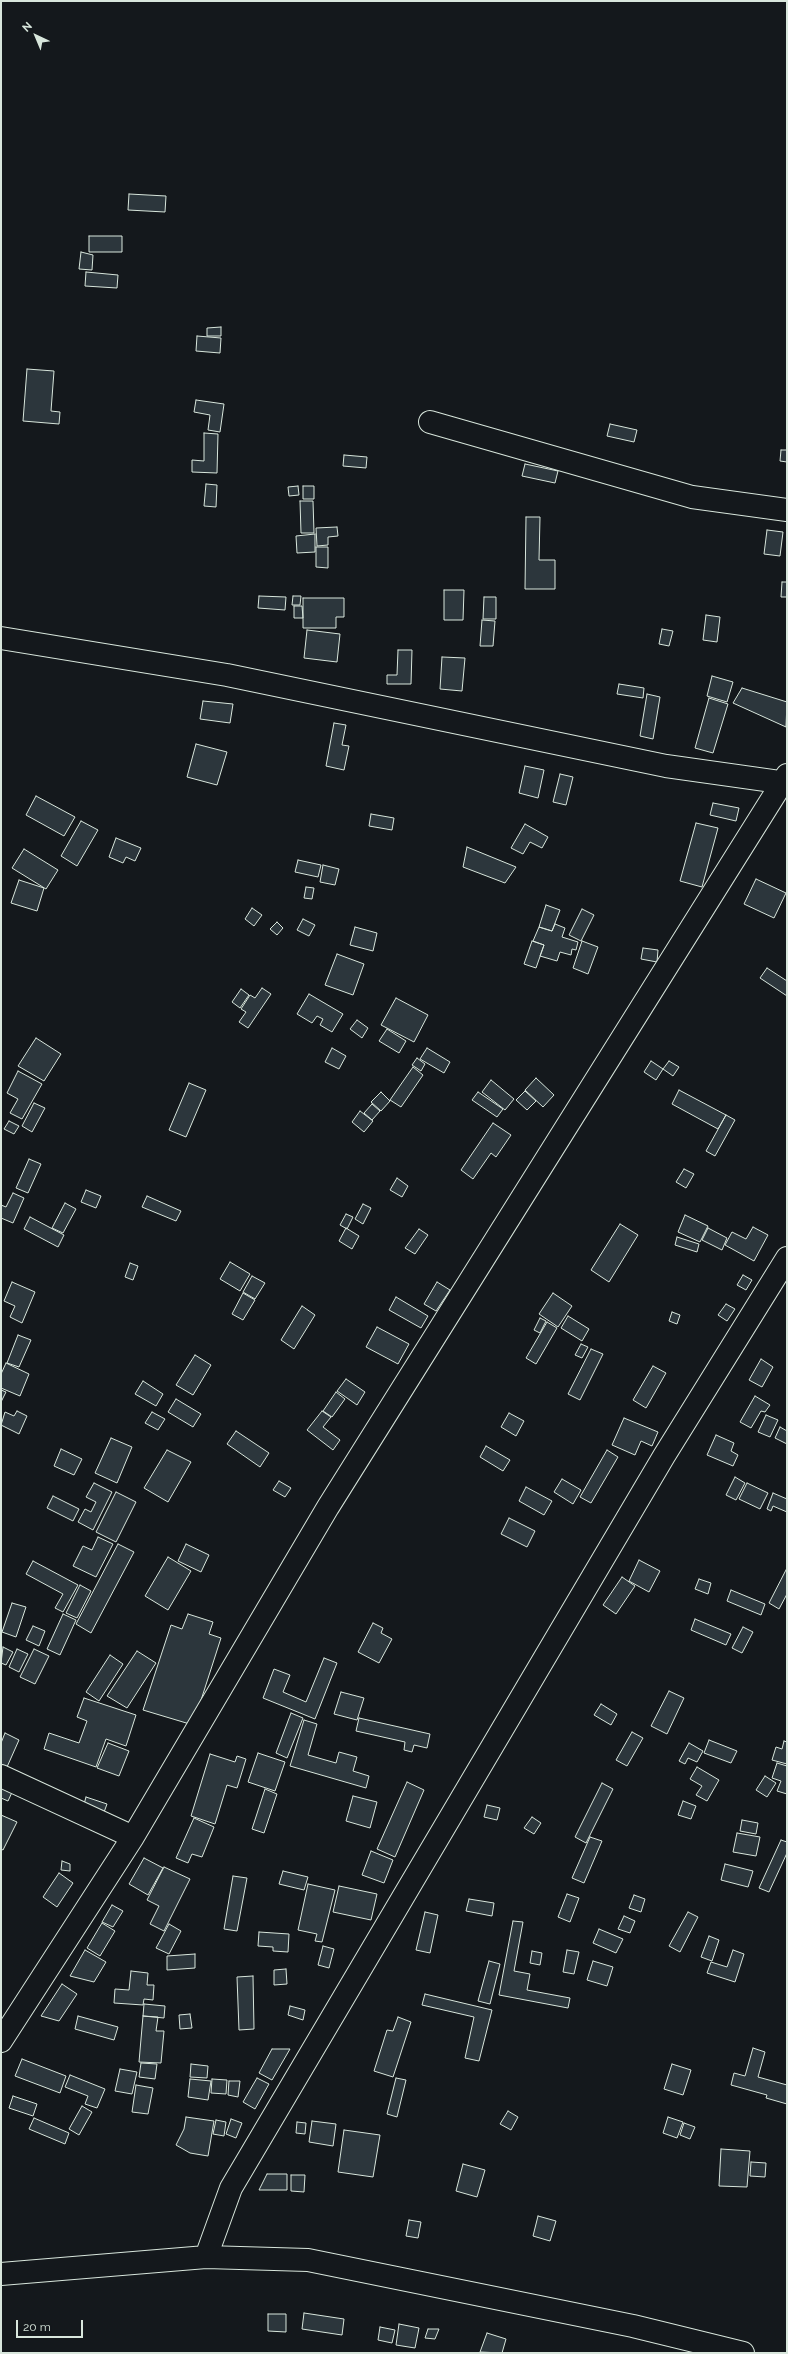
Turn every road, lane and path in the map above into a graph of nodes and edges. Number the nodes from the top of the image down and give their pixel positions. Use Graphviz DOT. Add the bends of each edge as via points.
graph roads {
  1 [pos="430,422"];
  2 [pos="787,510"];
  3 [pos="1,638"];
  4 [pos="786,780"];
  5 [pos="787,1258"];
  6 [pos="1,1776"];
  7 [pos="133,1837"];
  8 [pos="1,2041"];
  9 [pos="206,2256"];
  10 [pos="1,2274"];
  11 [pos="743,2353"];
  1 -- 2 [label="street" via="692,497"];
  3 -- 4 [label="street" via="227,676 666,766"];
  4 -- 7 [label="street" via="328,1507"];
  5 -- 9 [label="street" via="660,1463 231,2188"];
  6 -- 7 [label="street"];
  7 -- 8 [label="street"];
  9 -- 10 [label="street"];
  9 -- 11 [label="street" via="308,2260 633,2326"];
}
